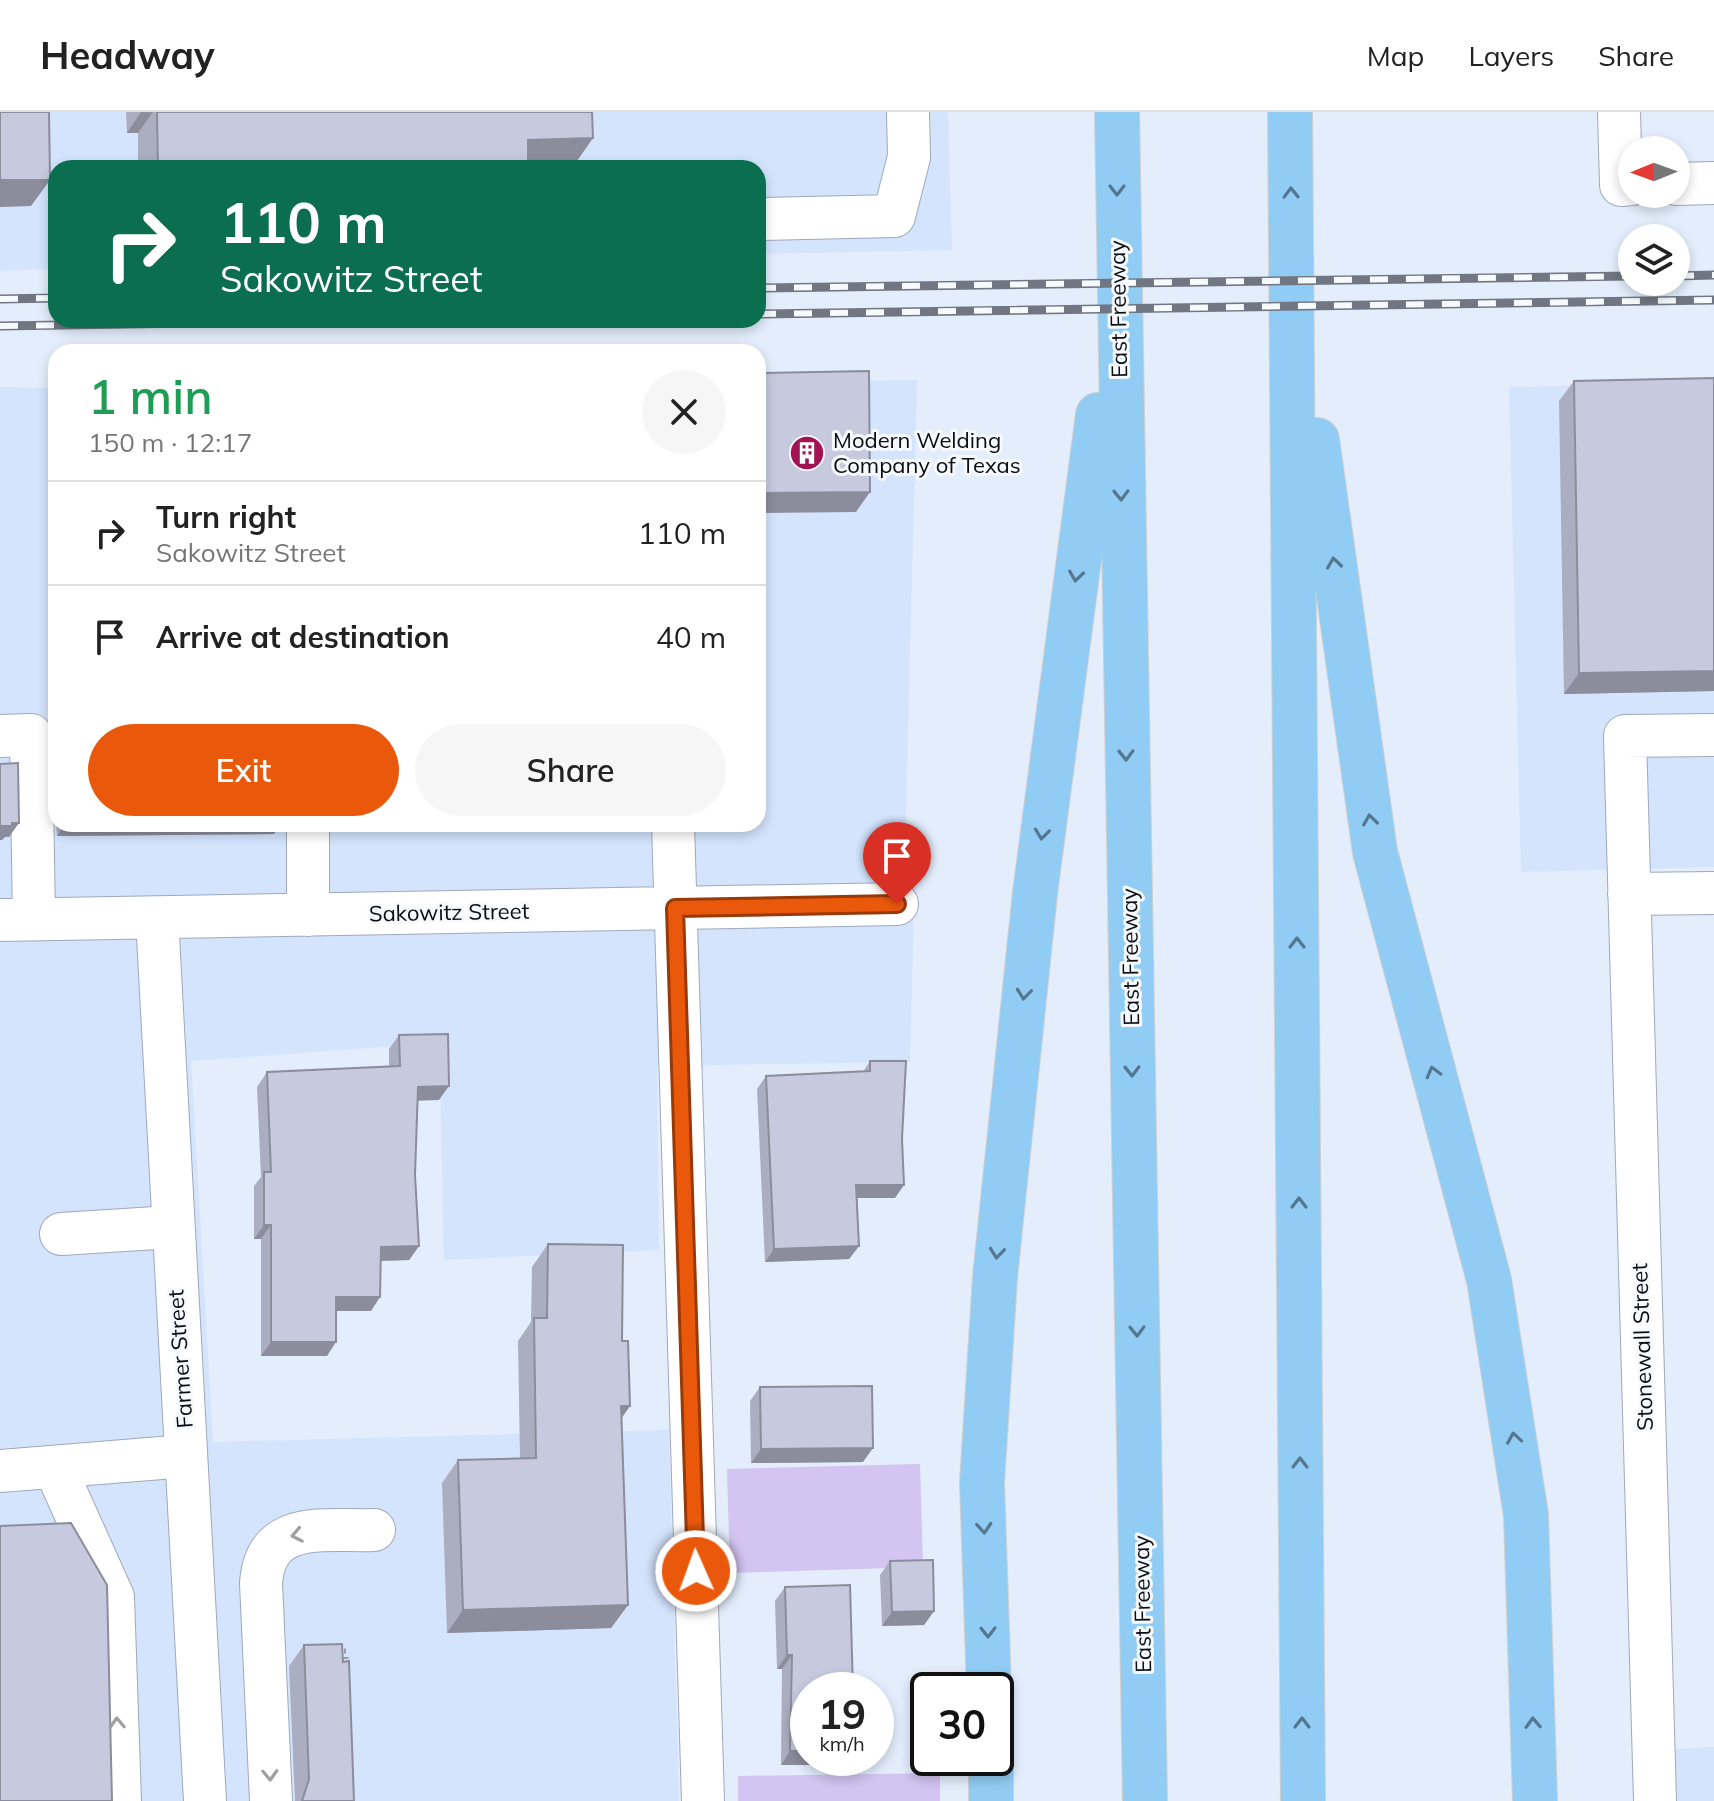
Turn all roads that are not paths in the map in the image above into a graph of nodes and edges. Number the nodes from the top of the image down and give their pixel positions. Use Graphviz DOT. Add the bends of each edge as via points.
graph roads {
  1 [pos="908,112"];
  2 [pos="1117,112"];
  3 [pos="1290,112"];
  4 [pos="1619,112"];
  5 [pos="1620,136"];
  6 [pos="1714,183"];
  7 [pos="1690,184"];
  8 [pos="766,219"];
  9 [pos="1293,271"];
  10 [pos="1117,277"];
  11 [pos="1714,735"];
  12 [pos="0,736"];
  13 [pos="308,832"];
  14 [pos="673,832"];
  15 [pos="1714,893"];
  16 [pos="1629,894"];
  17 [pos="897,904"];
  18 [pos="675,908"];
  19 [pos="308,915"];
  20 [pos="157,918"];
  21 [pos="17,920"];
  22 [pos="172,1227"];
  23 [pos="61,1234"];
  24 [pos="186,1456"];
  25 [pos="55,1468"];
  26 [pos="0,1471"];
  27 [pos="374,1530"];
  28 [pos="988,1672"];
  29 [pos="991,1776"];
  30 [pos="120,1801"];
  31 [pos="205,1801"];
  32 [pos="271,1801"];
  33 [pos="703,1801"];
  34 [pos="991,1801"];
  35 [pos="1145,1801"];
  36 [pos="1303,1801"];
  37 [pos="1535,1801"];
  38 [pos="1655,1801"];
  1 -- 8 [label="street" via="909,157 894,216"];
  2 -- 10 [label="highway, East Freeway, one-way"];
  9 -- 3 [label="highway, one-way"];
  4 -- 5 [label="street"];
  6 -- 7 [label="street"];
  36 -- 9 [label="highway, one-way"];
  37 -- 9 [label="highway, one-way" via="1524,1499 1489,1280 1375,852"];
  10 -- 28 [label="highway, one-way" via="1039,862 995,1277 982,1483"];
  10 -- 35 [label="highway, East Freeway, one-way"];
  11 -- 16 [label="street, Stonewall Street" via="1625,736"];
  12 -- 21 [label="street" via="31,735"];
  13 -- 19 [label="street"];
  14 -- 18 [label="street"];
  15 -- 16 [label="street"];
  16 -- 38 [label="street, Stonewall Street"];
  17 -- 18 [label="street, Sakowitz Street"];
  18 -- 19 [label="street, Sakowitz Street"];
  18 -- 33 [label="street"];
  19 -- 20 [label="street, Sakowitz Street"];
  20 -- 21 [label="street, Sakowitz Street"];
  20 -- 22 [label="street, Farmer Street"];
  22 -- 23 [label="street"];
  22 -- 24 [label="street, Farmer Street"];
  24 -- 25 [label="street"];
  24 -- 31 [label="street, Farmer Street"];
  25 -- 26 [label="street"];
  30 -- 25 [label="street, one-way" via="113,1597"];
  27 -- 32 [label="street, one-way" via="287,1536 268,1551 261,1583"];
  29 -- 34 [label="highway"];
}
